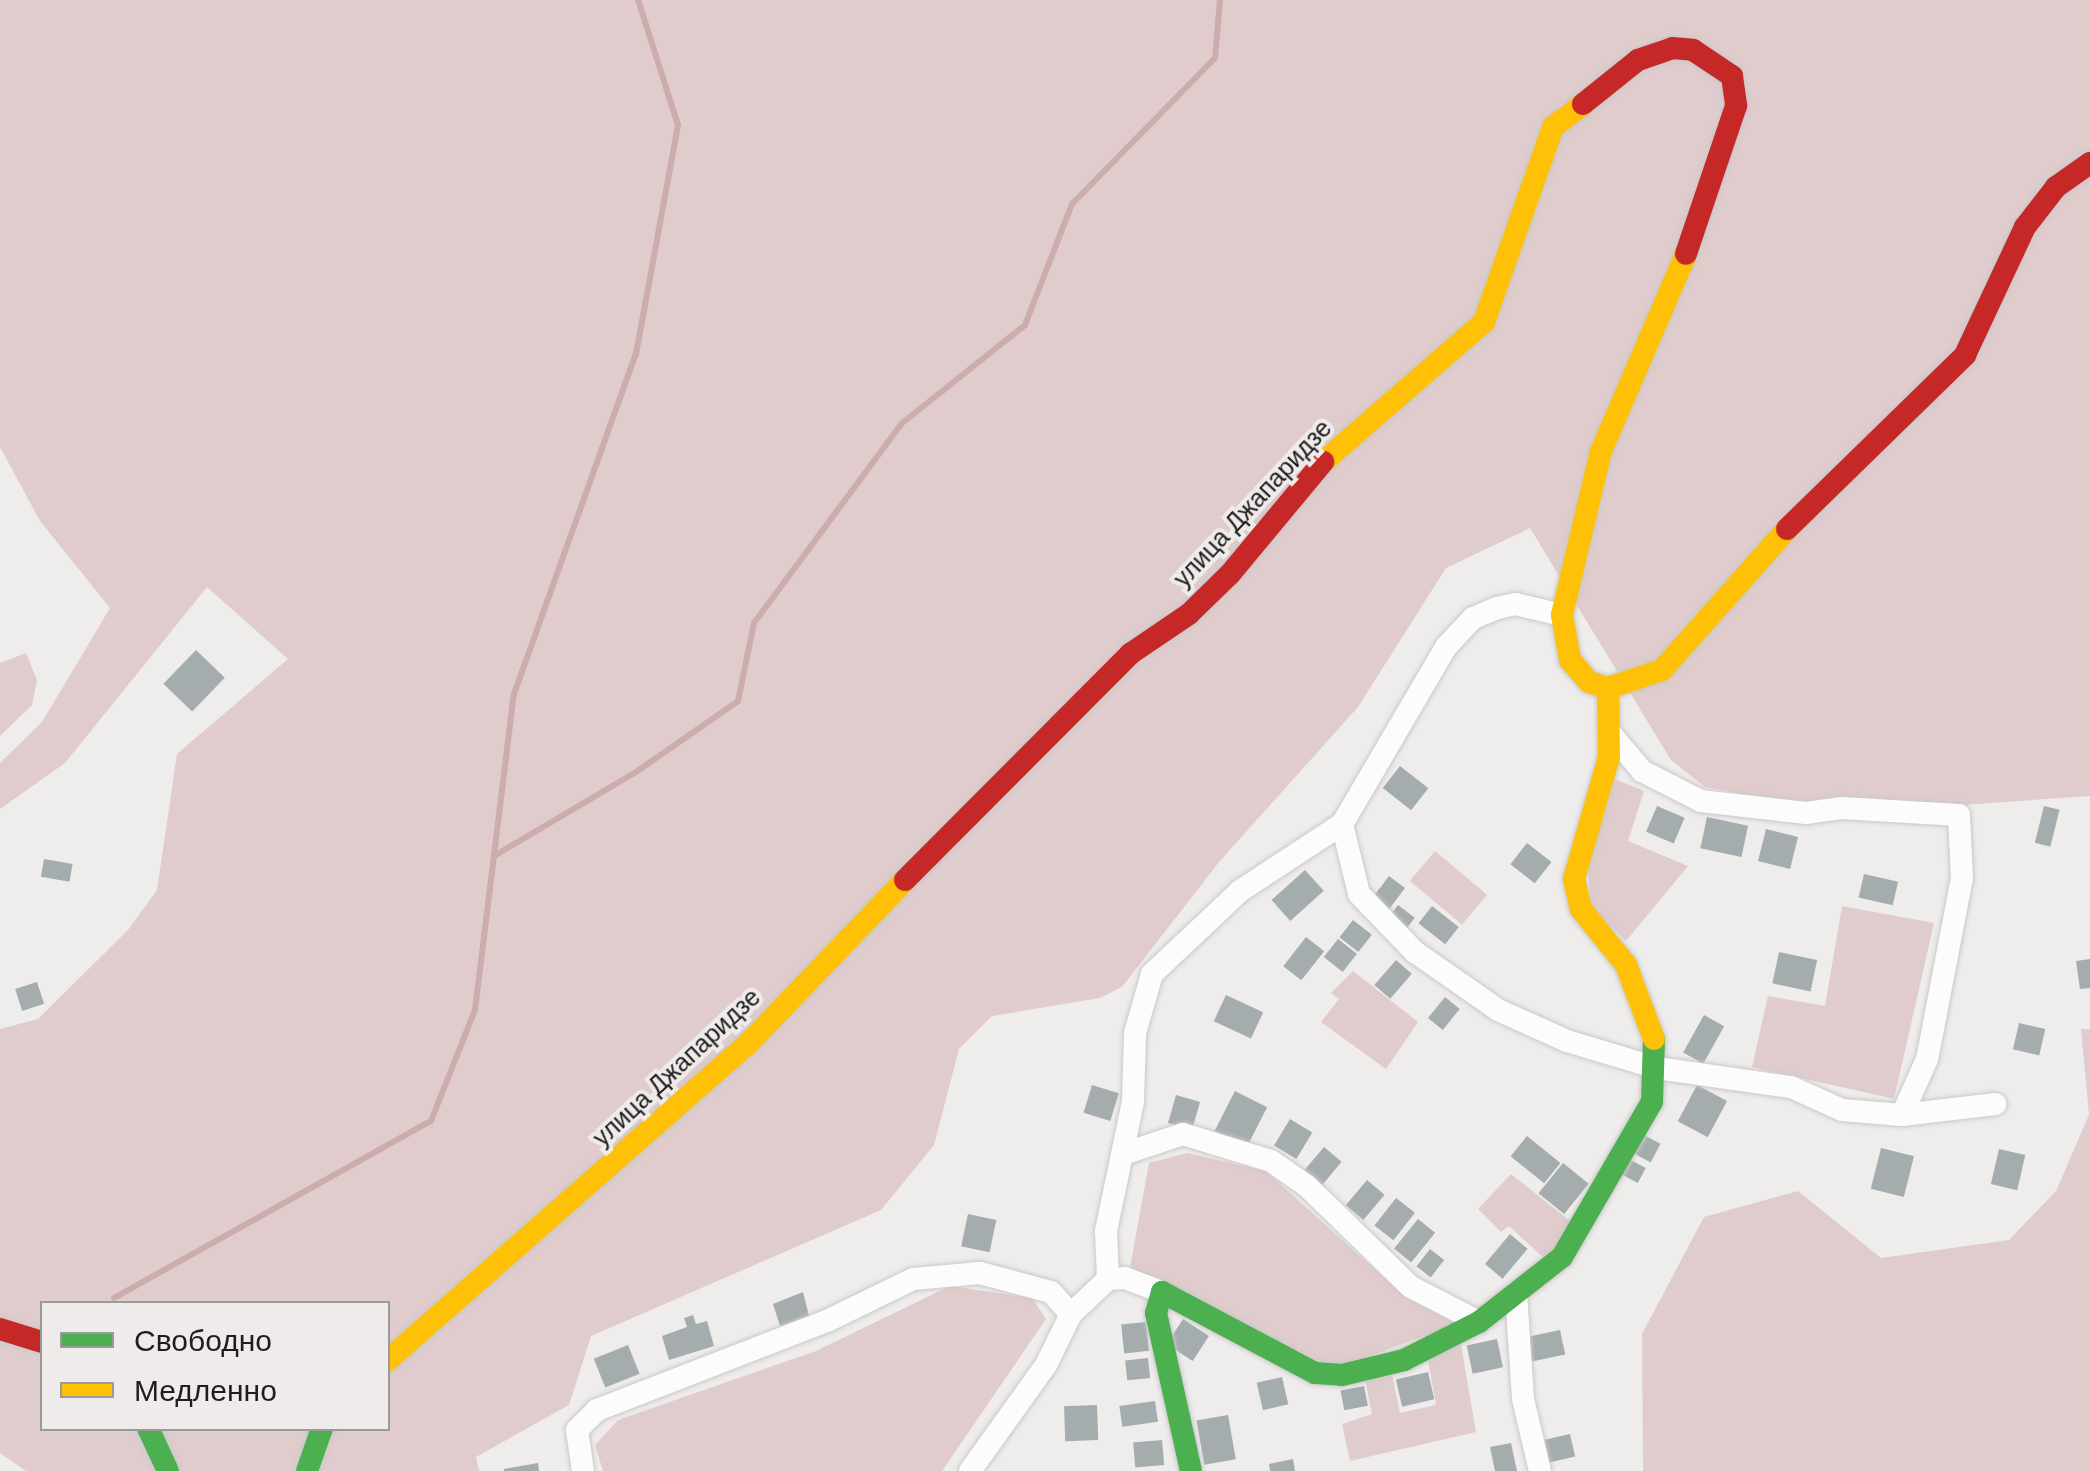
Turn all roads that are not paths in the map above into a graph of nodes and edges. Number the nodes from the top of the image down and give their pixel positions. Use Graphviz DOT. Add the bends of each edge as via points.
graph roads {
  1 [pos="2090,163"];
  2 [pos="1562,615"];
  3 [pos="1608,688"];
  4 [pos="1611,734"];
  5 [pos="1342,824"];
  6 [pos="1657,1068"];
  7 [pos="1996,1104"];
  8 [pos="1902,1115"];
  9 [pos="1122,1154"];
  10 [pos="1108,1279"];
  11 [pos="1162,1292"];
  12 [pos="1516,1293"];
  13 [pos="1071,1314"];
  14 [pos="1479,1322"];
  15 [pos="0,1328"];
  16 [pos="40,1341"];
  17 [pos="390,1358"];
  18 [pos="149,1431"];
  19 [pos="321,1431"];
  20 [pos="168,1471"];
  21 [pos="307,1471"];
  22 [pos="583,1471"];
  23 [pos="970,1471"];
  24 [pos="1191,1471"];
  25 [pos="1540,1471"];
  1 -- 3 [label="street" via="2056,188 2025,227 1965,355 1932,392 1780,536 1662,670"];
  2 -- 3 [label="street, улица Джапаридзе" via="1570,660 1589,682"];
  2 -- 5 [label="street" via="1515,604 1473,618 1446,647"];
  2 -- 17 [label="street, улица Джапаридзе" via="1601,451 1657,329 1734,126 1732,76 1693,50 1672,48 1638,60 1554,127 1484,322 1329,456 1230,574 1189,614 1130,654 1043,737 746,1046"];
  3 -- 4 [label="street"];
  4 -- 6 [label="street" via="1574,878 1581,909 1626,965 1654,1034"];
  4 -- 8 [label="street" via="1642,771 1701,801 1806,812 1959,815 1962,878 1928,1059"];
  5 -- 6 [label="street" via="1360,894 1415,952 1498,1010 1567,1041"];
  5 -- 9 [label="street" via="1240,890 1152,974 1135,1033 1133,1102"];
  6 -- 8 [label="street" via="1791,1087 1842,1110"];
  6 -- 12 [label="street" via="1652,1102 1562,1257"];
  7 -- 8 [label="street"];
  9 -- 10 [label="street" via="1106,1232"];
  9 -- 14 [label="street" via="1183,1134 1270,1161 1307,1186 1412,1287"];
  10 -- 11 [label="street"];
  10 -- 13 [label="street"];
  11 -- 14 [label="street" via="1315,1373 1342,1376 1404,1360"];
  11 -- 24 [label="street" via="1156,1312"];
  12 -- 14 [label="street"];
  12 -- 25 [label="street" via="1524,1399"];
  13 -- 22 [label="street" via="1051,1292 980,1274 913,1280 827,1321 597,1410 574,1441"];
  13 -- 23 [label="street" via="1046,1364"];
  15 -- 16 [label="street"];
  18 -- 20 [label="street"];
  19 -- 21 [label="street"];
}
